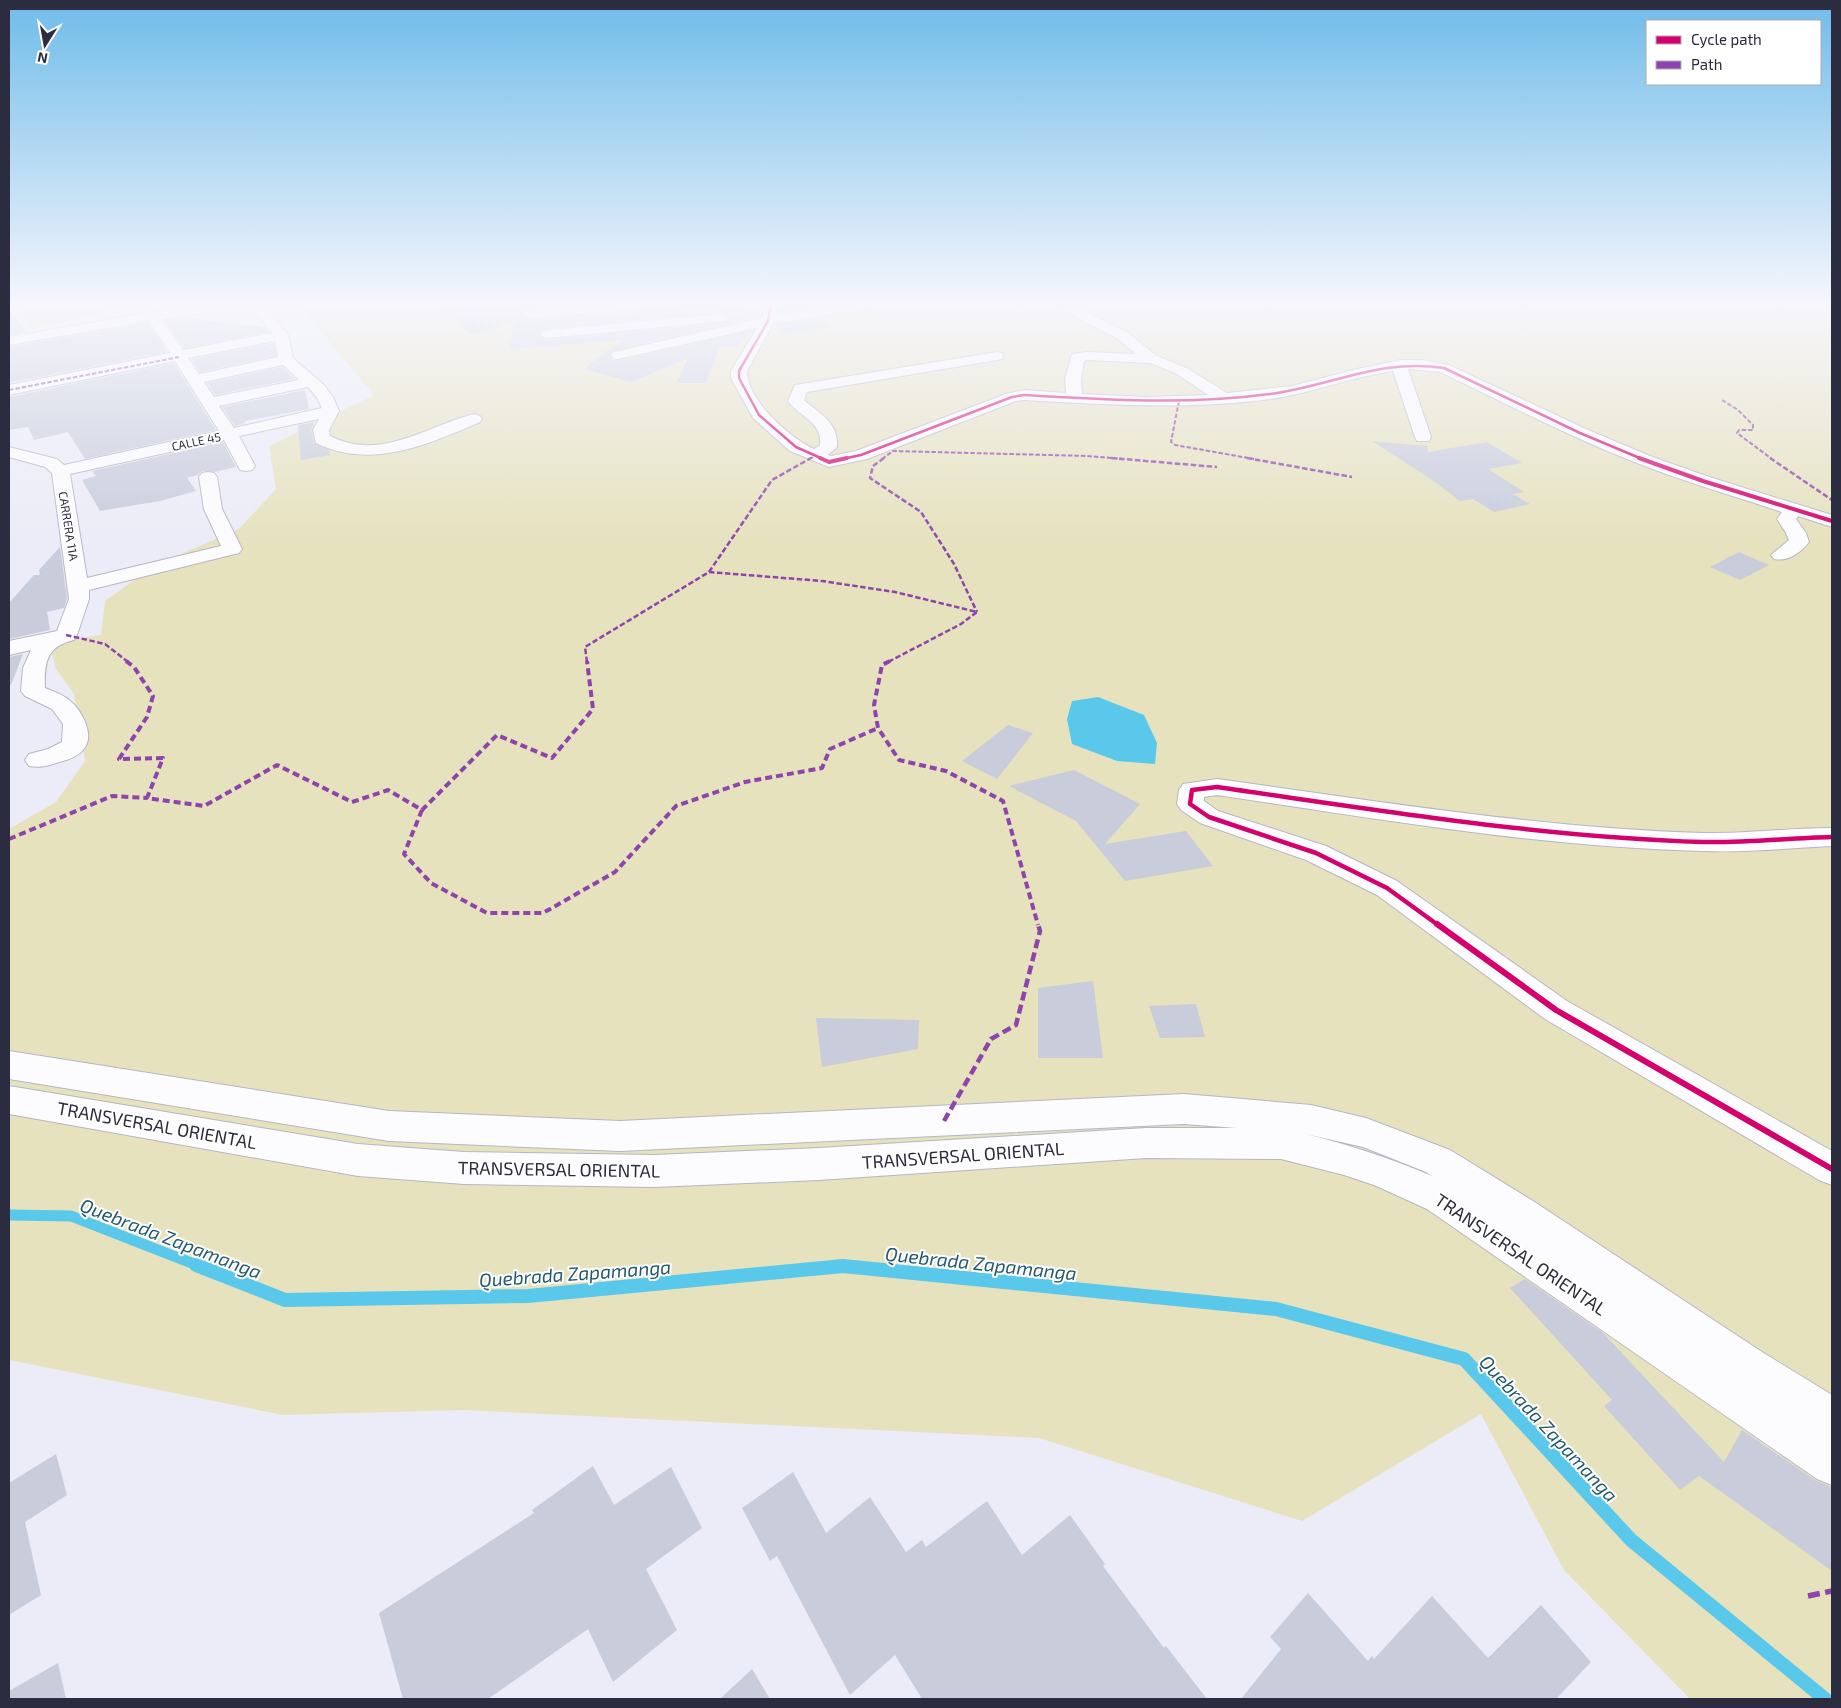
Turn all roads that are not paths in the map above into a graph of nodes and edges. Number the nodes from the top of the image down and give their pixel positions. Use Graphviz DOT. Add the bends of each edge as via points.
graph roads {
  1 [pos="52,382"];
  2 [pos="195,382"];
  3 [pos="310,382"];
  4 [pos="741,382"];
  5 [pos="831,382"];
  6 [pos="1073,382"];
  7 [pos="1198,382"];
  8 [pos="1327,382"];
  9 [pos="1404,382"];
  10 [pos="1473,382"];
  11 [pos="9,390"];
  12 [pos="1074,398"];
  13 [pos="1223,398"];
  14 [pos="210,404"];
  15 [pos="331,411"];
  16 [pos="474,419"];
  17 [pos="229,433"];
  18 [pos="1423,437"];
  19 [pos="9,452"];
  20 [pos="815,456"];
  21 [pos="246,466"];
  22 [pos="56,467"];
  23 [pos="17,470"];
  24 [pos="208,477"];
  25 [pos="1794,509"];
  26 [pos="1832,521"];
  27 [pos="1782,555"];
  28 [pos="78,586"];
  29 [pos="60,636"];
  30 [pos="9,648"];
  31 [pos="38,760"];
  32 [pos="1832,837"];
  33 [pos="9,1065"];
  34 [pos="9,1100"];
  35 [pos="1832,1169"];
  36 [pos="1832,1419"];
  37 [pos="1832,1464"];
  1 -- 11 [label="street"];
  2 -- 14 [label="street"];
  3 -- 14 [label="street"];
  3 -- 15 [label="street" via="325,397"];
  4 -- 20 [label="street" via="759,415 796,447"];
  5 -- 20 [label="street" via="801,388 796,401 827,428 828,447"];
  6 -- 12 [label="street"];
  7 -- 13 [label="street"];
  8 -- 13 [label="street" via="1290,391"];
  9 -- 18 [label="street"];
  10 -- 25 [label="street" via="1644,460"];
  12 -- 13 [label="street" via="1131,402"];
  12 -- 20 [label="street" via="1012,397 847,459 829,462"];
  14 -- 17 [label="street"];
  15 -- 16 [label="street" via="321,430 322,439 346,450 395,447"];
  15 -- 17 [label="street, CALLE 45"];
  17 -- 21 [label="street"];
  17 -- 22 [label="street, CALLE 45"];
  19 -- 22 [label="street"];
  22 -- 23 [label="street, CALLE 45"];
  22 -- 28 [label="street, CARRERA 11A"];
  24 -- 28 [label="street" via="213,508 232,549"];
  25 -- 26 [label="street"];
  25 -- 27 [label="street" via="1786,519 1799,542"];
  28 -- 29 [label="street, CARRERA 11A" via="79,599"];
  29 -- 30 [label="street"];
  29 -- 31 [label="street" via="37,655 33,691 60,704 68,714 75,724 74,744 58,755"];
  32 -- 35 [label="street" via="1706,842 1620,837 1217,787 1192,790 1190,804 1209,817 1316,853 1387,888 1556,1010"];
  33 -- 36 [label="street, TRANSVERSAL ORIENTAL" via="389,1126 610,1136 1184,1109 1311,1120 1366,1133 1438,1161"];
  34 -- 37 [label="street, TRANSVERSAL ORIENTAL" via="358,1160 464,1168 655,1171 1146,1143 1281,1144 1383,1172 1440,1198"];
}
